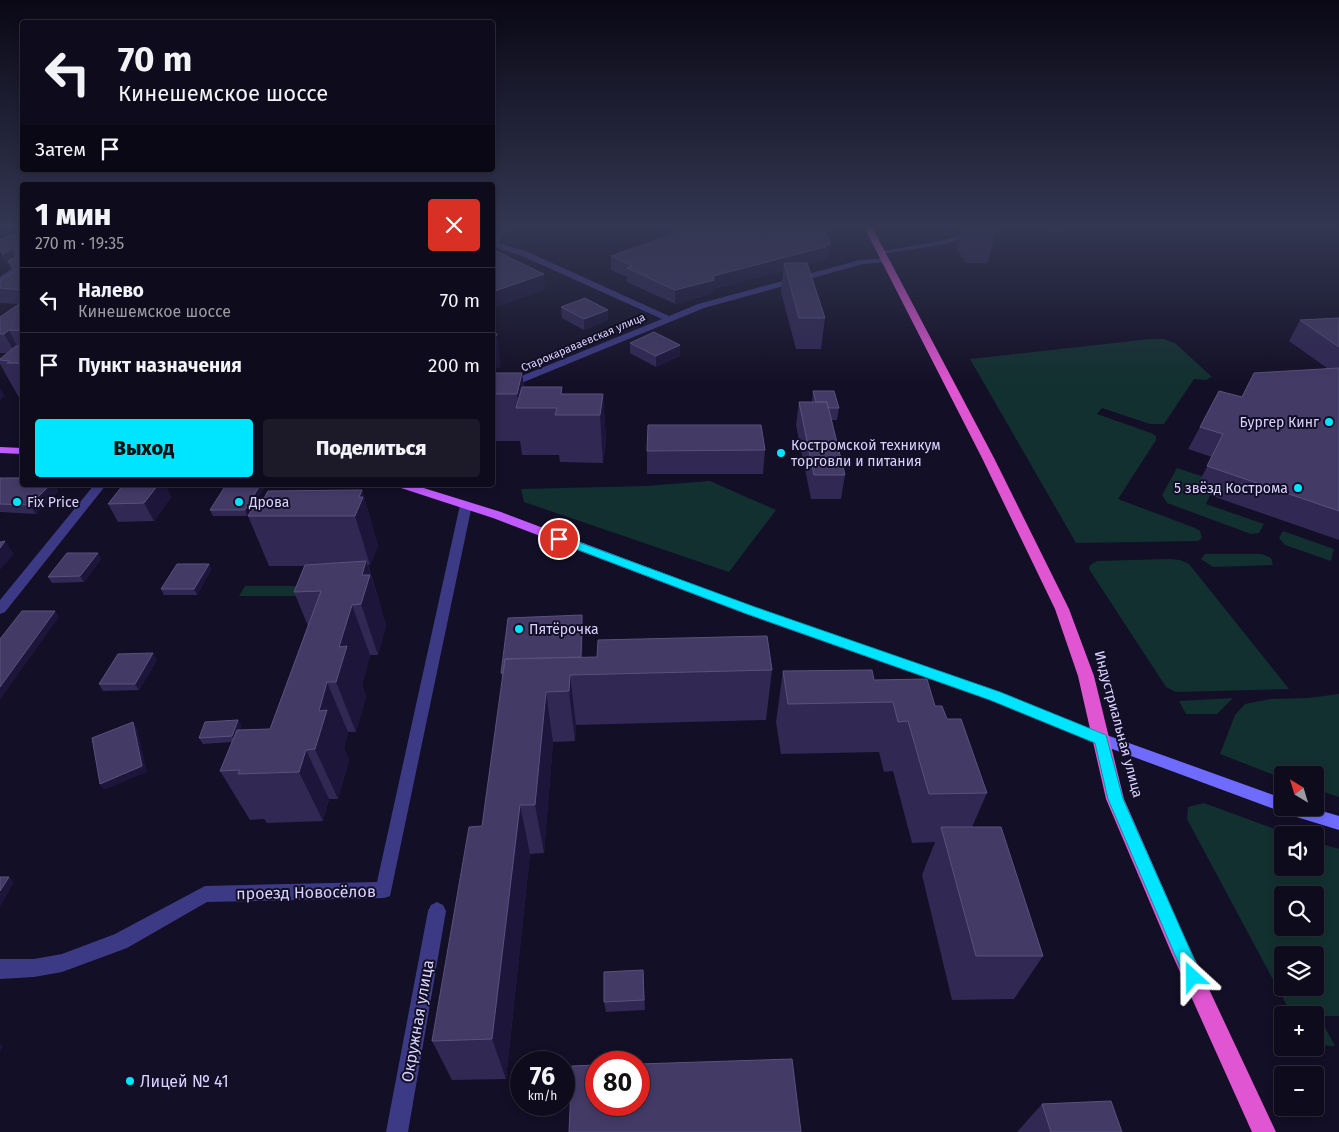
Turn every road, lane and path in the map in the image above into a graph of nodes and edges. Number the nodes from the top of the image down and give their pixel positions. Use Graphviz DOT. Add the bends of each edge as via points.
graph roads {
  1 [pos="577,278"];
  2 [pos="805,278"];
  3 [pos="894,278"];
  4 [pos="666,318"];
  5 [pos="495,391"];
  6 [pos="0,450"];
  7 [pos="20,451"];
  8 [pos="98,487"];
  9 [pos="409,487"];
  10 [pos="466,504"];
  11 [pos="0,609"];
  12 [pos="1101,739"];
  13 [pos="1274,802"];
  14 [pos="1316,816"];
  15 [pos="1339,823"];
  16 [pos="437,911"];
  17 [pos="0,969"];
  18 [pos="396,1132"];
  19 [pos="1264,1132"];
  1 -- 4 [label="street"];
  2 -- 4 [label="street, Старокараваевская улица"];
  3 -- 12 [label="highway, Индустриальная улица" via="1062,609 1086,676"];
  4 -- 5 [label="street, Старокараваевская улица"];
  6 -- 7 [label="main road"];
  8 -- 11 [label="street"];
  9 -- 10 [label="main road"];
  10 -- 12 [label="main road" via="733,604 995,696"];
  10 -- 17 [label="street, проезд Новосёлов" via="384,890 205,894 120,941 62,963"];
  12 -- 13 [label="main road"];
  12 -- 19 [label="highway, Индустриальная улица" via="1115,799"];
  14 -- 15 [label="main road"];
  16 -- 18 [label="street, Окружная улица"];
}
